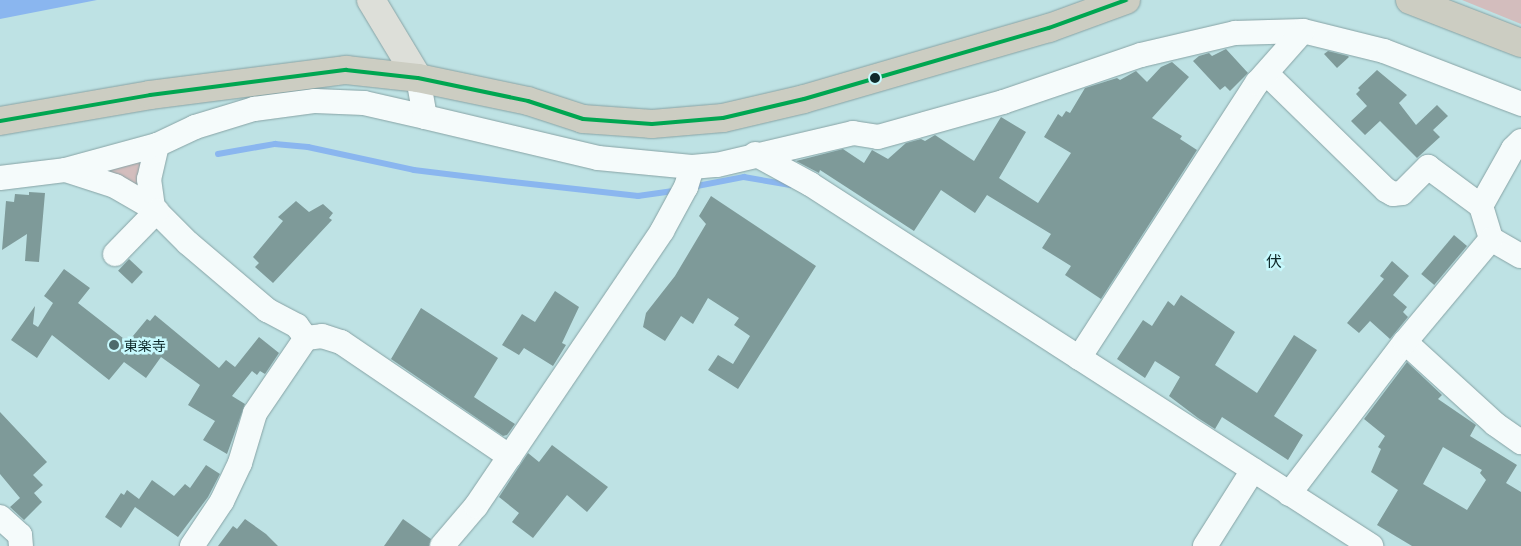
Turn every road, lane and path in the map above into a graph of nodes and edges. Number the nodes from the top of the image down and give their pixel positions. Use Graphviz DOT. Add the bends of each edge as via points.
graph roads {
  1 [pos="371,0"];
  2 [pos="1126,0"];
  3 [pos="1410,0"];
  4 [pos="1303,32"];
  5 [pos="1521,42"];
  6 [pos="1267,74"];
  7 [pos="418,78"];
  8 [pos="1521,104"];
  9 [pos="425,117"];
  10 [pos="0,121"];
  11 [pos="1521,142"];
  12 [pos="157,145"];
  13 [pos="756,154"];
  14 [pos="692,168"];
  15 [pos="65,170"];
  16 [pos="0,178"];
  17 [pos="1481,206"];
  18 [pos="155,210"];
  19 [pos="1491,239"];
  20 [pos="115,254"];
  21 [pos="1521,256"];
  22 [pos="306,338"];
  23 [pos="1405,342"];
  24 [pos="1079,358"];
  25 [pos="1521,442"];
  26 [pos="510,456"];
  27 [pos="1253,470"];
  28 [pos="1289,494"];
  29 [pos="0,517"];
  30 [pos="21,546"];
  31 [pos="192,546"];
  32 [pos="442,546"];
  33 [pos="1205,546"];
  34 [pos="1371,546"];
  1 -- 7 [label="main road"];
  2 -- 7 [label="highway" via="1049,28 804,99 724,118 652,124 583,119 528,101"];
  3 -- 5 [label="highway"];
  4 -- 6 [label="street"];
  4 -- 8 [label="street" via="1384,51"];
  4 -- 13 [label="street" via="1235,33 1141,55 1003,102 878,137 854,133"];
  6 -- 17 [label="street" via="1386,190 1393,194 1402,193 1428,167"];
  6 -- 24 [label="street" via="1257,82"];
  7 -- 9 [label="street"];
  7 -- 10 [label="highway" via="346,70 150,95"];
  9 -- 12 [label="street" via="364,103 315,101 245,111 195,127"];
  9 -- 14 [label="street" via="598,158"];
  11 -- 17 [label="street" via="1513,149"];
  12 -- 15 [label="street"];
  12 -- 18 [label="street" via="149,179"];
  13 -- 14 [label="street"];
  13 -- 24 [label="street" via="810,184"];
  14 -- 26 [label="street" via="686,187 662,231"];
  15 -- 16 [label="street"];
  15 -- 18 [label="street" via="115,186"];
  17 -- 19 [label="street"];
  18 -- 20 [label="street"];
  18 -- 22 [label="street" via="188,243 268,310 297,326"];
  19 -- 21 [label="street"];
  19 -- 23 [label="street"];
  22 -- 26 [label="street" via="322,336 341,342"];
  22 -- 31 [label="street" via="255,413 240,463 222,501"];
  23 -- 25 [label="street" via="1495,424"];
  23 -- 28 [label="street"];
  24 -- 27 [label="street"];
  26 -- 32 [label="street" via="476,506"];
  27 -- 28 [label="street"];
  27 -- 33 [label="street"];
  28 -- 34 [label="street"];
  29 -- 30 [label="street" via="20,535"];
}
